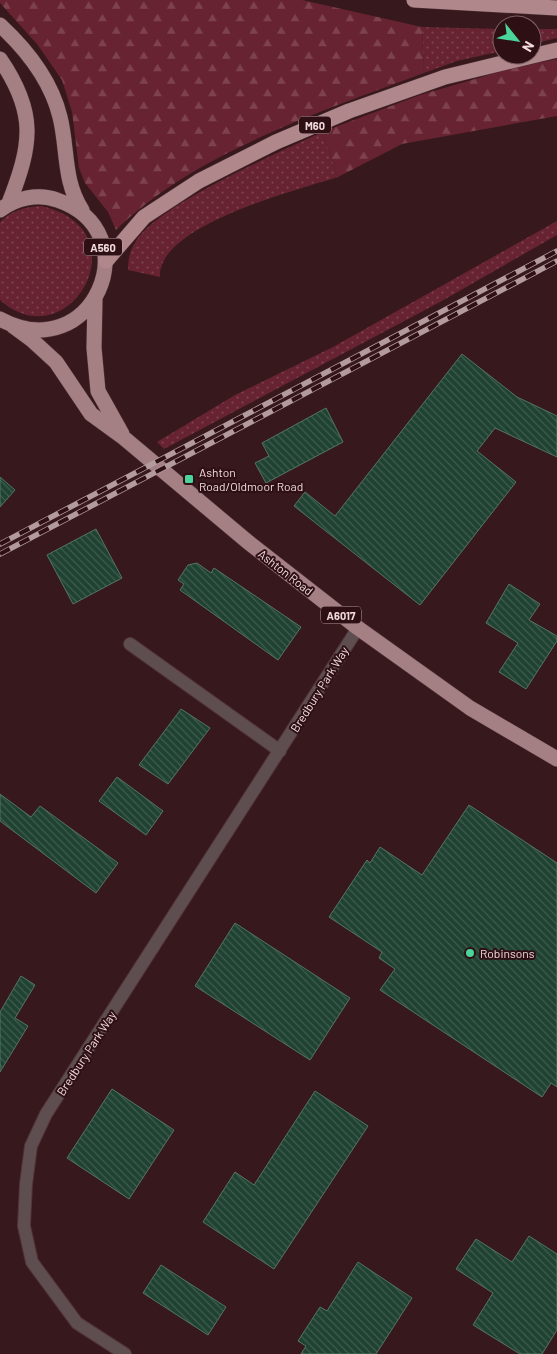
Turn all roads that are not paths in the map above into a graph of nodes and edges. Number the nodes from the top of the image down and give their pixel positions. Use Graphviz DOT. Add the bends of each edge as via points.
graph roads {
  1 [pos="414,0"];
  2 [pos="557,8"];
  3 [pos="0,25"];
  4 [pos="557,50"];
  5 [pos="0,59"];
  6 [pos="5,206"];
  7 [pos="87,217"];
  8 [pos="106,262"];
  9 [pos="95,299"];
  10 [pos="6,322"];
  11 [pos="124,438"];
  12 [pos="358,628"];
  13 [pos="130,644"];
  14 [pos="280,751"];
  15 [pos="557,759"];
  16 [pos="125,1354"];
  1 -- 2 [label="highway"];
  3 -- 7 [label="highway, A560" via="34,61 51,89 60,117 73,196"];
  4 -- 8 [label="highway, M60" via="445,77 349,111 276,142 199,181 144,217"];
  5 -- 6 [label="highway, A560" via="13,78 25,106 29,137 19,177"];
  6 -- 7 [label="highway, A560" via="29,197 50,197 70,204"];
  7 -- 8 [label="highway, A560" via="97,230"];
  8 -- 9 [label="highway, A560" via="104,281"];
  9 -- 10 [label="highway, A560" via="83,314 50,330 31,330"];
  9 -- 11 [label="highway, Ashton Road / A6017" via="94,348 98,391"];
  10 -- 11 [label="highway, Ashton Road / A6017" via="56,362 91,414"];
  11 -- 12 [label="highway, Ashton Road / A6017" via="248,542"];
  12 -- 14 [label="street, Bredbury Park Way"];
  12 -- 15 [label="highway, Ashton Road / A6017" via="470,708"];
  13 -- 14 [label="street"];
  14 -- 16 [label="street, Bredbury Park Way" via="46,1114 31,1146 24,1226 32,1262 77,1323"];
}
